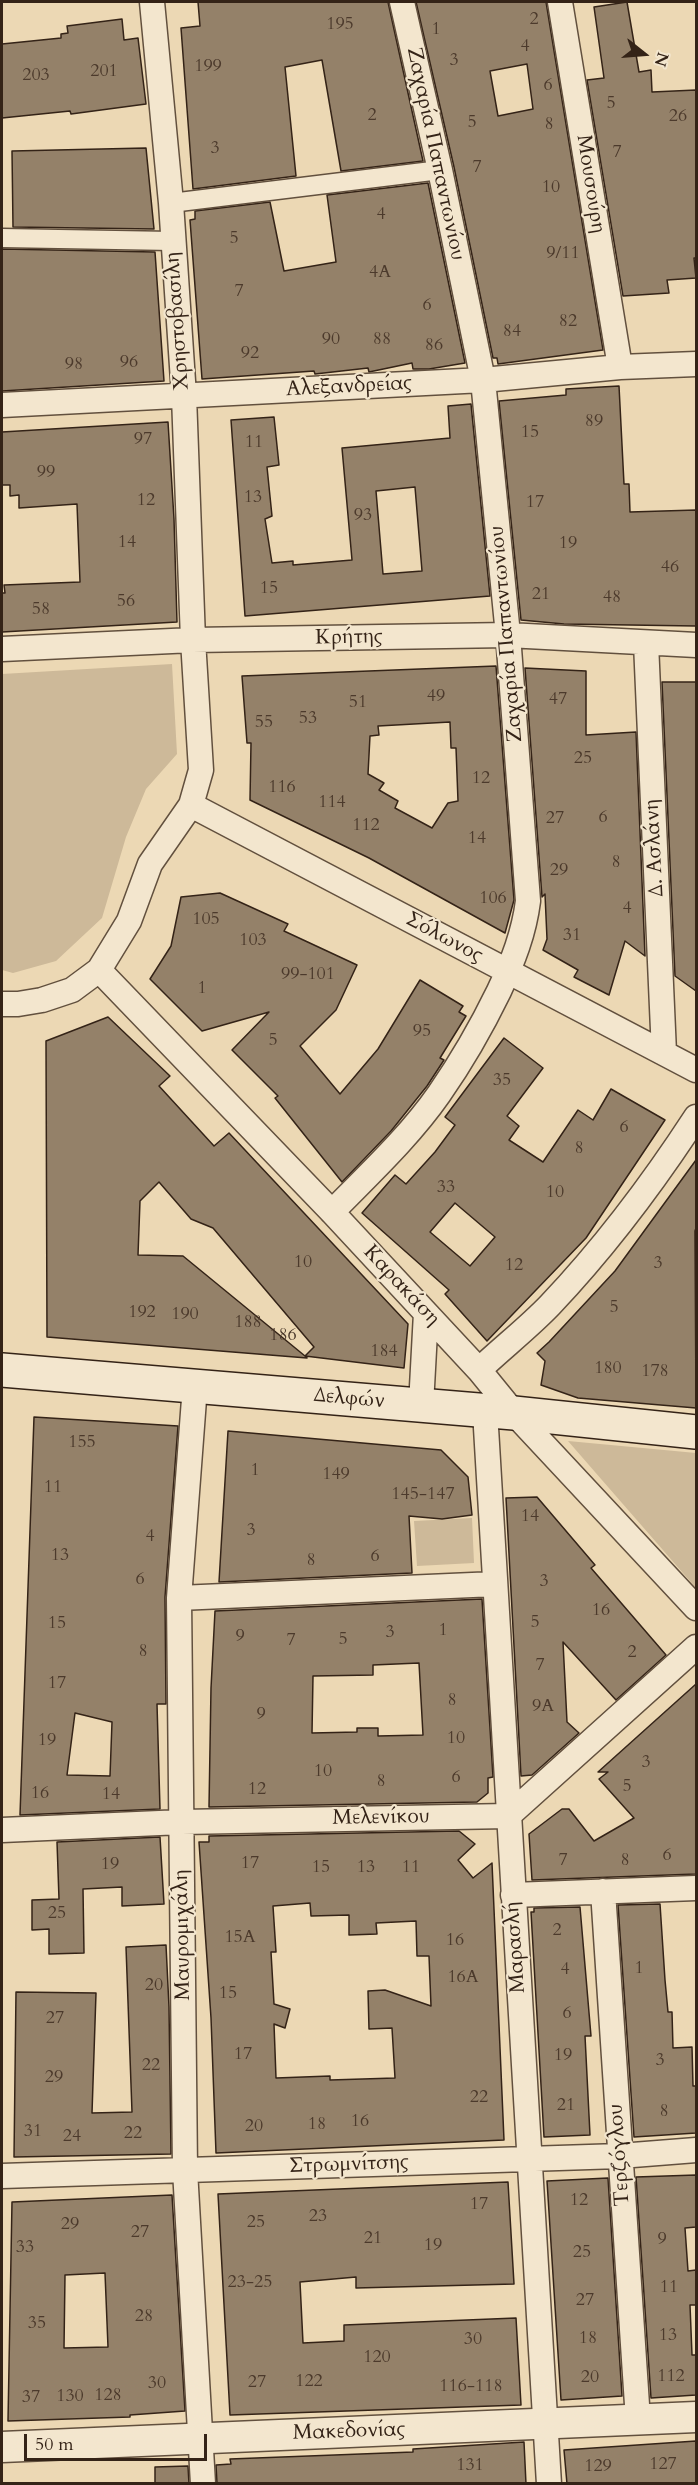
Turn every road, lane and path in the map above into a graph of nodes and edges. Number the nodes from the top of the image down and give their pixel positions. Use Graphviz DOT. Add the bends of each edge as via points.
graph roads {
  1 [pos="152,2"];
  2 [pos="402,2"];
  3 [pos="560,2"];
  4 [pos="440,170"];
  5 [pos="171,203"];
  6 [pos="2,238"];
  7 [pos="172,241"];
  8 [pos="696,364"];
  9 [pos="620,367"];
  10 [pos="483,380"];
  11 [pos="184,396"];
  12 [pos="2,405"];
  13 [pos="508,635"];
  14 [pos="193,640"];
  15 [pos="646,643"];
  16 [pos="696,645"];
  17 [pos="2,649"];
  18 [pos="191,805"];
  19 [pos="99,970"];
  20 [pos="508,971"];
  21 [pos="2,1004"];
  22 [pos="664,1053"];
  23 [pos="696,1070"];
  24 [pos="696,1117"];
  25 [pos="332,1212"];
  26 [pos="426,1313"];
  27 [pos="2,1370"];
  28 [pos="479,1370"];
  29 [pos="195,1386"];
  30 [pos="421,1406"];
  31 [pos="499,1412"];
  32 [pos="696,1432"];
  33 [pos="495,1584"];
  34 [pos="179,1598"];
  35 [pos="696,1608"];
  36 [pos="696,1647"];
  37 [pos="508,1816"];
  38 [pos="182,1822"];
  39 [pos="2,1830"];
  40 [pos="696,1888"];
  41 [pos="603,1891"];
  42 [pos="513,1895"];
  43 [pos="696,2150"];
  44 [pos="620,2156"];
  45 [pos="530,2159"];
  46 [pos="185,2170"];
  47 [pos="2,2176"];
  48 [pos="696,2417"];
  49 [pos="638,2420"];
  50 [pos="545,2424"];
  51 [pos="201,2438"];
  52 [pos="2,2447"];
  53 [pos="203,2484"];
  54 [pos="549,2484"];
  1 -- 5 [label="street, Χρηστοβασίλη"];
  2 -- 4 [label="street, Ζαχαρία Παπαντωνίου"];
  3 -- 9 [label="street, Μουσούρη"];
  4 -- 5 [label="street"];
  4 -- 10 [label="street, Ζαχαρία Παπαντωνίου"];
  5 -- 7 [label="street, Χρηστοβασίλη"];
  6 -- 7 [label="street"];
  7 -- 11 [label="street, Χρηστοβασίλη"];
  8 -- 9 [label="street, Αλεξανδρείας"];
  9 -- 10 [label="street, Αλεξανδρείας"];
  10 -- 11 [label="street, Αλεξανδρείας"];
  10 -- 13 [label="street, Ζαχαρία Παπαντωνίου"];
  11 -- 12 [label="street, Αλεξανδρείας"];
  11 -- 14 [label="street, Χρηστοβασίλη"];
  13 -- 14 [label="street, Κρήτης"];
  13 -- 15 [label="street, Κρήτης"];
  13 -- 20 [label="street, Ζαχαρία Παπαντωνίου" via="528,901 526,924"];
  14 -- 17 [label="street, Κρήτης"];
  14 -- 18 [label="street, Χρηστοβασίλη" via="201,770"];
  15 -- 16 [label="street, Κρήτης"];
  15 -- 22 [label="street, Δ. Ασλάνη"];
  18 -- 19 [label="street, Χρηστοβασίλη" via="150,864 129,921"];
  18 -- 20 [label="street, Σόλωνος"];
  19 -- 21 [label="street" via="72,990 42,1000"];
  19 -- 25 [label="street, Καρακάση"];
  20 -- 22 [label="street, Σόλωνος"];
  20 -- 25 [label="street, Ζαχαρία Παπαντωνίου" via="483,1023 439,1094"];
  22 -- 23 [label="street, Σόλωνος"];
  24 -- 28 [label="street" via="661,1169 577,1275"];
  25 -- 26 [label="street, Καρακάση"];
  26 -- 28 [label="street, Καρακάση"];
  26 -- 30 [label="street"];
  27 -- 29 [label="main road, Δελφών"];
  28 -- 31 [label="street, Καρακάση"];
  29 -- 30 [label="main road, Δελφών"];
  29 -- 34 [label="street, Μαυρομιχάλη"];
  30 -- 31 [label="main road, Δελφών"];
  31 -- 32 [label="main road, Δελφών"];
  31 -- 33 [label="street, Μαρασλή"];
  31 -- 35 [label="street, Καρακάση"];
  33 -- 34 [label="street"];
  33 -- 37 [label="street, Μαρασλή"];
  34 -- 38 [label="street, Μαυρομιχάλη"];
  36 -- 37 [label="street"];
  37 -- 38 [label="street, Μελενίκου"];
  37 -- 42 [label="street, Μαρασλή"];
  38 -- 39 [label="street, Μελενίκου"];
  38 -- 46 [label="street, Μαυρομιχάλη"];
  40 -- 41 [label="street"];
  41 -- 42 [label="street"];
  41 -- 44 [label="street, Τερζόγλου"];
  42 -- 45 [label="street, Μαρασλή"];
  43 -- 44 [label="street, Στρωμνίτσης"];
  44 -- 45 [label="street, Στρωμνίτσης"];
  44 -- 49 [label="street, Τερζόγλου"];
  45 -- 46 [label="street, Στρωμνίτσης"];
  45 -- 50 [label="street, Μαρασλή"];
  46 -- 47 [label="street, Στρωμνίτσης"];
  46 -- 51 [label="street, Μαυρομιχάλη"];
  48 -- 49 [label="street, Μακεδονίας"];
  49 -- 50 [label="street, Μακεδονίας"];
  50 -- 51 [label="street, Μακεδονίας"];
  50 -- 54 [label="street, Μαρασλή"];
  51 -- 52 [label="street, Μακεδονίας"];
  51 -- 53 [label="street, Μαυρομιχάλη"];
}
